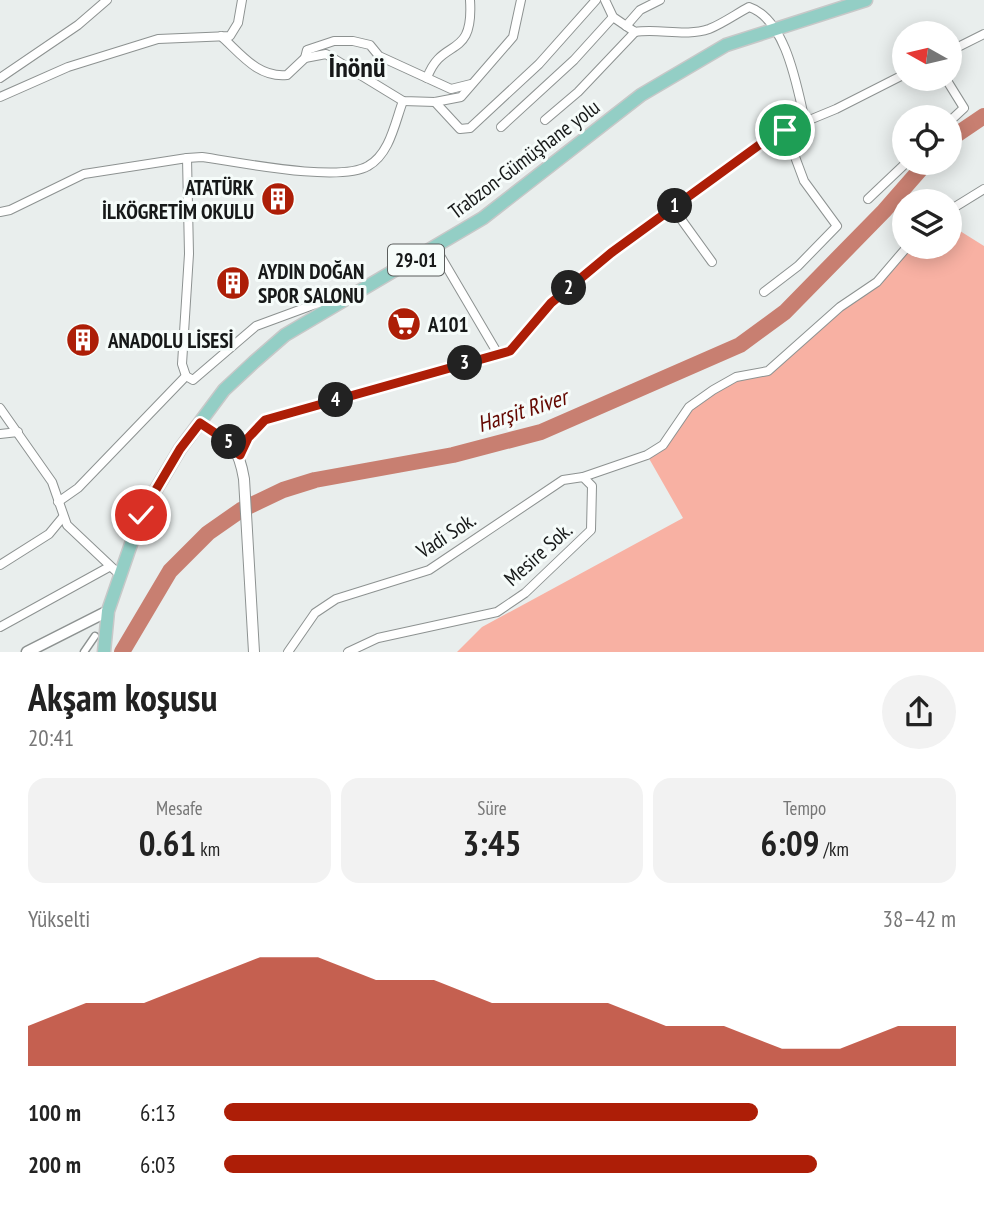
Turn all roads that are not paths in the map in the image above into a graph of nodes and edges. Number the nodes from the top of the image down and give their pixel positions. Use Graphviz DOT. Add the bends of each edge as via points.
graph roads {
  1 [pos="107,0"];
  2 [pos="242,0"];
  3 [pos="470,0"];
  4 [pos="521,0"];
  5 [pos="596,0"];
  6 [pos="605,0"];
  7 [pos="660,0"];
  8 [pos="866,0"];
  9 [pos="613,17"];
  10 [pos="626,26"];
  11 [pos="775,29"];
  12 [pos="635,33"];
  13 [pos="984,34"];
  14 [pos="221,36"];
  15 [pos="962,45"];
  16 [pos="305,58"];
  17 [pos="0,78"];
  18 [pos="427,78"];
  19 [pos="892,80"];
  20 [pos="474,83"];
  21 [pos="953,91"];
  22 [pos="0,97"];
  23 [pos="403,101"];
  24 [pos="435,102"];
  25 [pos="962,110"];
  26 [pos="545,120"];
  27 [pos="805,121"];
  28 [pos="501,127"];
  29 [pos="785,130"];
  30 [pos="187,158"];
  31 [pos="893,175"];
  32 [pos="984,189"];
  33 [pos="868,199"];
  34 [pos="962,203"];
  35 [pos="673,208"];
  36 [pos="0,212"];
  37 [pos="435,247"];
  38 [pos="897,259"];
  39 [pos="712,262"];
  40 [pos="764,292"];
  41 [pos="348,300"];
  42 [pos="498,354"];
  43 [pos="186,376"];
  44 [pos="0,408"];
  45 [pos="200,423"];
  46 [pos="18,432"];
  47 [pos="0,433"];
  48 [pos="240,455"];
  49 [pos="583,477"];
  50 [pos="58,502"];
  51 [pos="62,517"];
  52 [pos="0,565"];
  53 [pos="109,567"];
  54 [pos="121,575"];
  55 [pos="108,611"];
  56 [pos="0,627"];
  57 [pos="95,636"];
  58 [pos="27,652"];
  59 [pos="84,652"];
  60 [pos="104,652"];
  61 [pos="254,652"];
  62 [pos="288,652"];
  63 [pos="348,652"];
  1 -- 17 [label="street"];
  2 -- 14 [label="street" via="239,23 230,36"];
  3 -- 18 [label="street" via="468,36 432,63"];
  4 -- 20 [label="street" via="513,37"];
  5 -- 24 [label="street" via="539,64 470,128 460,128"];
  6 -- 9 [label="street"];
  7 -- 10 [label="street" via="640,10"];
  8 -- 11 [label="main road, Trabzon-Gümüşhane yolu / 29-01"];
  9 -- 10 [label="street"];
  9 -- 28 [label="street"];
  10 -- 12 [label="street"];
  11 -- 12 [label="street" via="761,11 749,8 708,29"];
  11 -- 27 [label="street" via="794,71"];
  11 -- 37 [label="main road, Trabzon-Gümüşhane yolu / 29-01" via="726,45 641,95 483,218"];
  12 -- 26 [label="street"];
  13 -- 15 [label="street"];
  14 -- 16 [label="street" via="256,69 273,76 287,75"];
  14 -- 22 [label="street" via="158,39 68,67"];
  16 -- 18 [label="street" via="307,50 334,41 353,41"];
  16 -- 23 [label="street" via="326,54"];
  18 -- 20 [label="street" via="451,89"];
  19 -- 27 [label="street"];
  20 -- 24 [label="street" via="461,97"];
  21 -- 25 [label="street"];
  23 -- 24 [label="street"];
  23 -- 30 [label="street" via="387,147 368,167 324,174"];
  27 -- 29 [label="street"];
  29 -- 35 [label="street"];
  29 -- 40 [label="street" via="804,181 837,226"];
  30 -- 36 [label="street" via="84,174"];
  30 -- 43 [label="street" via="189,254 181,364"];
  31 -- 33 [label="street"];
  32 -- 34 [label="street"];
  35 -- 39 [label="street"];
  35 -- 42 [label="street" via="551,303 510,351"];
  37 -- 41 [label="main road, Trabzon-Gümüşhane yolu / 29-01"];
  37 -- 42 [label="street"];
  38 -- 49 [label="street, Vadi Sok." via="877,282 840,307 768,371 736,377 689,407 663,445 647,456"];
  41 -- 43 [label="street" via="332,298 264,323 192,380"];
  41 -- 45 [label="main road, Trabzon-Gümüşhane yolu / 29-01" via="285,335 224,390"];
  42 -- 48 [label="street" via="265,420"];
  43 -- 50 [label="street" via="78,488"];
  44 -- 46 [label="street"];
  45 -- 48 [label="street"];
  45 -- 54 [label="main road, Trabzon-Gümüşhane yolu / 29-01" via="141,515"];
  46 -- 47 [label="street"];
  46 -- 50 [label="street" via="52,482"];
  48 -- 61 [label="street"];
  49 -- 62 [label="street, Vadi Sok." via="563,480 429,570 336,599 315,613"];
  49 -- 63 [label="street, Mesire Sok." via="592,486 591,530 525,593 497,612 378,638"];
  50 -- 51 [label="street"];
  51 -- 52 [label="street" via="49,534"];
  51 -- 53 [label="street"];
  53 -- 54 [label="street"];
  53 -- 56 [label="street"];
  54 -- 55 [label="main road, Trabzon-Gümüşhane yolu / 29-01"];
  55 -- 58 [label="main road"];
  55 -- 60 [label="main road, Trabzon-Gümüşhane yolu / 29-01"];
  57 -- 59 [label="street"];
}
